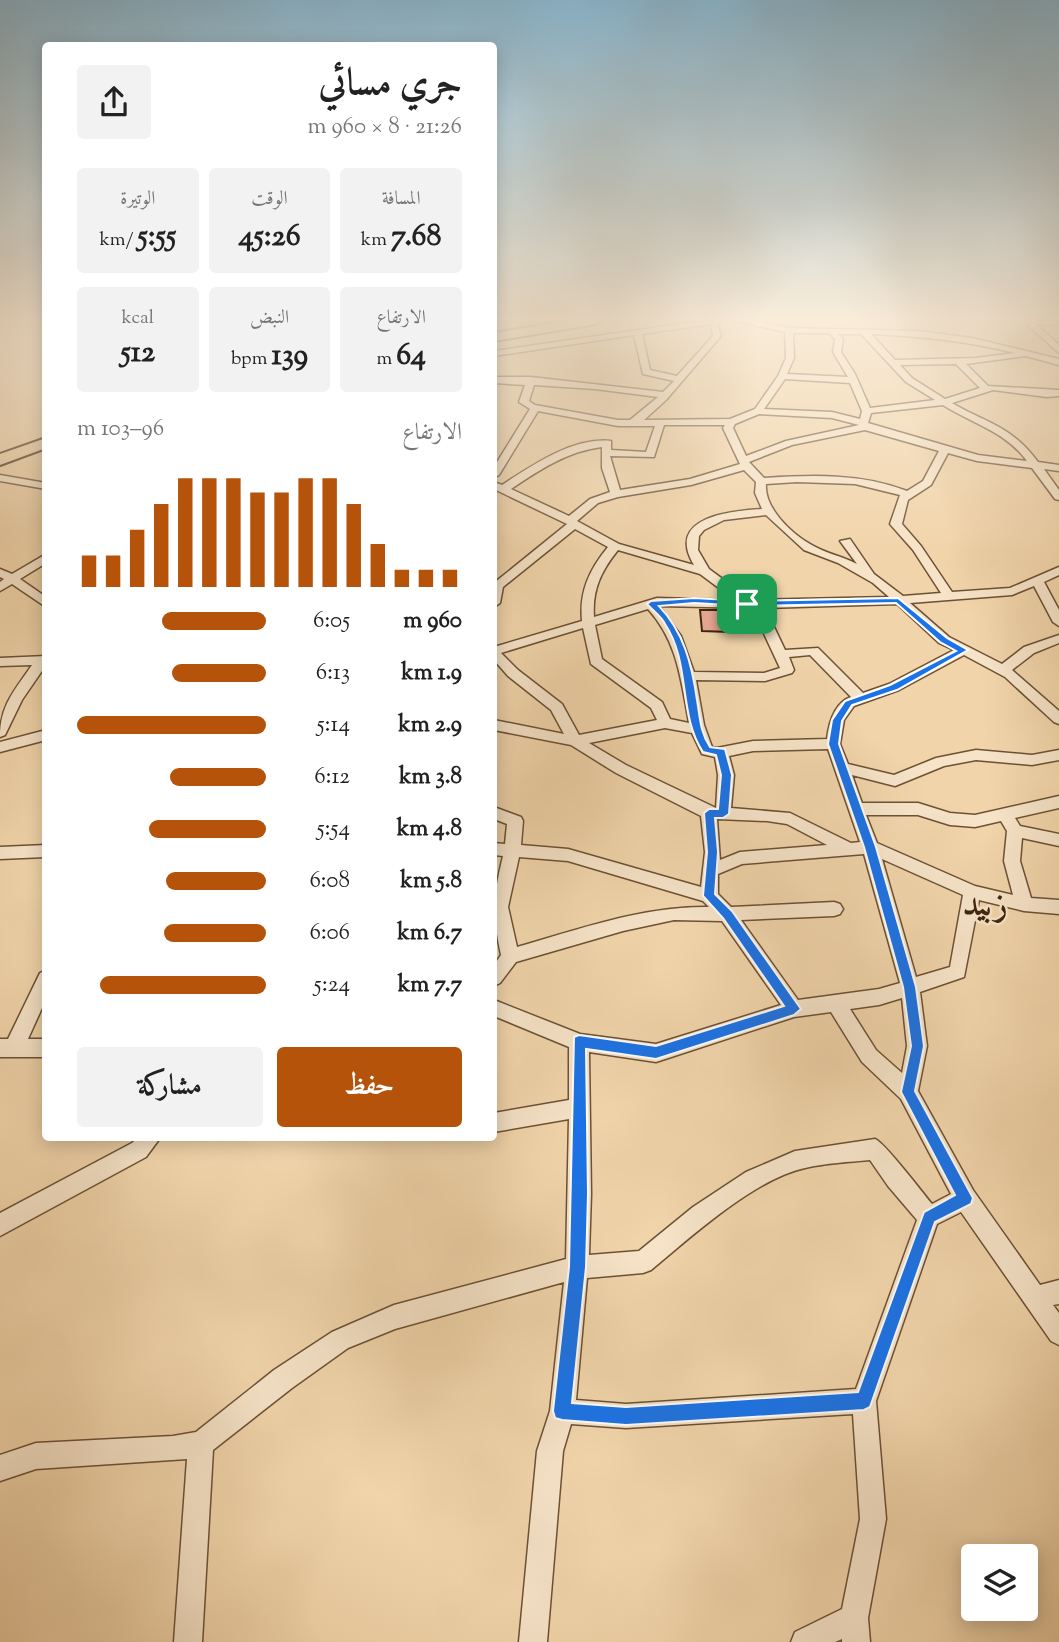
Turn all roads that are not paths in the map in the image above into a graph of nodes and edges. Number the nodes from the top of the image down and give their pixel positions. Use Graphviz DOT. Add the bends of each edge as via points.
graph roads {
  1 [pos="526,397"];
  2 [pos="662,397"];
  3 [pos="768,397"];
  4 [pos="861,397"];
  5 [pos="936,397"];
  6 [pos="961,397"];
  7 [pos="945,402"];
  8 [pos="535,408"];
  9 [pos="758,411"];
  10 [pos="867,411"];
  11 [pos="731,422"];
  12 [pos="618,423"];
  13 [pos="630,424"];
  14 [pos="660,424"];
  15 [pos="864,425"];
  16 [pos="42,435"];
  17 [pos="42,444"];
  18 [pos="607,448"];
  19 [pos="945,449"];
  20 [pos="0,450"];
  21 [pos="0,460"];
  22 [pos="745,463"];
  23 [pos="1036,466"];
  24 [pos="1059,468"];
  25 [pos="497,470"];
  26 [pos="0,478"];
  27 [pos="761,481"];
  28 [pos="42,485"];
  29 [pos="498,487"];
  30 [pos="616,494"];
  31 [pos="908,495"];
  32 [pos="1059,497"];
  33 [pos="769,512"];
  34 [pos="573,523"];
  35 [pos="846,541"];
  36 [pos="614,546"];
  37 [pos="42,559"];
  38 [pos="1059,570"];
  39 [pos="704,571"];
  40 [pos="6,575"];
  41 [pos="873,577"];
  42 [pos="1038,581"];
  43 [pos="497,584"];
  44 [pos="0,587"];
  45 [pos="949,597"];
  46 [pos="42,600"];
  47 [pos="898,601"];
  48 [pos="651,604"];
  49 [pos="752,604"];
  50 [pos="1059,622"];
  51 [pos="587,623"];
  52 [pos="1059,639"];
  53 [pos="964,650"];
  54 [pos="497,651"];
  55 [pos="782,654"];
  56 [pos="497,655"];
  57 [pos="42,660"];
  58 [pos="0,662"];
  59 [pos="42,663"];
  60 [pos="1003,670"];
  61 [pos="689,676"];
  62 [pos="861,699"];
  63 [pos="1059,719"];
  64 [pos="665,723"];
  65 [pos="497,725"];
  66 [pos="697,729"];
  67 [pos="0,732"];
  68 [pos="42,736"];
  69 [pos="575,741"];
  70 [pos="833,744"];
  71 [pos="0,747"];
  72 [pos="721,752"];
  73 [pos="1059,755"];
  74 [pos="840,767"];
  75 [pos="1059,802"];
  76 [pos="856,809"];
  77 [pos="716,813"];
  78 [pos="1004,813"];
  79 [pos="497,814"];
  80 [pos="1015,831"];
  81 [pos="1059,840"];
  82 [pos="846,847"];
  83 [pos="870,847"];
  84 [pos="497,850"];
  85 [pos="42,851"];
  86 [pos="0,852"];
  87 [pos="512,852"];
  88 [pos="710,871"];
  89 [pos="972,891"];
  90 [pos="709,896"];
  91 [pos="1024,904"];
  92 [pos="1059,907"];
  93 [pos="834,909"];
  94 [pos="727,914"];
  95 [pos="510,956"];
  96 [pos="497,974"];
  97 [pos="42,985"];
  98 [pos="910,987"];
  99 [pos="835,1002"];
  100 [pos="497,1009"];
  101 [pos="794,1009"];
  102 [pos="579,1042"];
  103 [pos="7,1048"];
  104 [pos="42,1048"];
  105 [pos="908,1092"];
  106 [pos="580,1108"];
  107 [pos="497,1122"];
  108 [pos="147,1141"];
  109 [pos="965,1198"];
  110 [pos="929,1217"];
  111 [pos="0,1225"];
  112 [pos="577,1267"];
  113 [pos="1059,1292"];
  114 [pos="1035,1298"];
  115 [pos="1059,1333"];
  116 [pos="864,1401"];
  117 [pos="562,1411"];
  118 [pos="201,1444"];
  119 [pos="0,1468"];
  120 [pos="855,1630"];
  121 [pos="188,1642"];
  122 [pos="533,1642"];
  123 [pos="805,1642"];
  1 -- 8 [label="street" via="524,402"];
  2 -- 13 [label="street"];
  3 -- 9 [label="street"];
  4 -- 10 [label="street"];
  5 -- 7 [label="street"];
  6 -- 7 [label="street"];
  7 -- 10 [label="street"];
  7 -- 23 [label="street" via="1004,432"];
  8 -- 12 [label="street"];
  8 -- 25 [label="street"];
  9 -- 11 [label="street"];
  9 -- 15 [label="street" via="832,415"];
  10 -- 15 [label="street"];
  11 -- 14 [label="street"];
  11 -- 22 [label="street" via="728,428"];
  12 -- 13 [label="street"];
  12 -- 18 [label="street"];
  13 -- 14 [label="street"];
  14 -- 18 [label="street" via="650,455"];
  15 -- 19 [label="street"];
  15 -- 22 [label="street" via="789,443"];
  16 -- 20 [label="main road"];
  17 -- 21 [label="main road"];
  18 -- 29 [label="street" via="577,448"];
  18 -- 30 [label="street" via="609,481"];
  19 -- 23 [label="street"];
  19 -- 31 [label="street" via="927,483"];
  22 -- 27 [label="street"];
  22 -- 30 [label="street" via="691,482"];
  23 -- 24 [label="street"];
  23 -- 32 [label="street"];
  26 -- 28 [label="street"];
  27 -- 31 [label="street" via="850,482 893,488"];
  27 -- 33 [label="street" via="760,493"];
  29 -- 34 [label="street"];
  30 -- 34 [label="street" via="594,501"];
  31 -- 45 [label="street" via="896,524"];
  33 -- 39 [label="street" via="708,521 692,539 692,550"];
  33 -- 41 [label="street" via="808,548"];
  34 -- 36 [label="street"];
  34 -- 43 [label="street"];
  35 -- 41 [label="street"];
  36 -- 39 [label="street"];
  36 -- 51 [label="street" via="586,597"];
  37 -- 40 [label="street"];
  38 -- 42 [label="street"];
  39 -- 49 [label="street"];
  40 -- 44 [label="street"];
  40 -- 46 [label="street"];
  41 -- 47 [label="street"];
  42 -- 45 [label="street" via="1012,591"];
  42 -- 50 [label="street"];
  45 -- 47 [label="street"];
  47 -- 49 [label="street"];
  47 -- 53 [label="street" via="943,640"];
  48 -- 49 [label="street"];
  48 -- 51 [label="street"];
  48 -- 61 [label="street" via="669,622"];
  49 -- 55 [label="street"];
  51 -- 54 [label="street"];
  51 -- 64 [label="street" via="596,661 657,705"];
  52 -- 60 [label="street" via="1030,650"];
  53 -- 60 [label="street"];
  53 -- 62 [label="street"];
  55 -- 61 [label="street" via="787,670 765,677"];
  55 -- 62 [label="street" via="813,651"];
  56 -- 69 [label="street" via="557,707"];
  57 -- 58 [label="street"];
  59 -- 67 [label="street" via="15,700"];
  60 -- 63 [label="street"];
  61 -- 66 [label="street"];
  62 -- 70 [label="street" via="849,703 837,720"];
  64 -- 66 [label="street"];
  64 -- 69 [label="street"];
  65 -- 69 [label="street"];
  66 -- 72 [label="street" via="707,750"];
  68 -- 71 [label="street"];
  69 -- 77 [label="street" via="621,769"];
  70 -- 72 [label="street" via="753,746"];
  70 -- 74 [label="street"];
  72 -- 77 [label="street" via="726,775"];
  73 -- 74 [label="street" via="1032,760 976,755 942,762 895,781"];
  74 -- 76 [label="street"];
  75 -- 78 [label="street"];
  76 -- 78 [label="street" via="918,809 975,821"];
  76 -- 83 [label="street"];
  77 -- 82 [label="street" via="790,819"];
  77 -- 88 [label="street"];
  78 -- 80 [label="street"];
  79 -- 87 [label="street" via="514,821"];
  80 -- 81 [label="street"];
  80 -- 91 [label="street" via="1012,861"];
  82 -- 83 [label="street"];
  82 -- 88 [label="street" via="740,858"];
  83 -- 89 [label="street"];
  83 -- 98 [label="street"];
  84 -- 87 [label="street"];
  85 -- 86 [label="street"];
  87 -- 90 [label="street" via="568,855"];
  87 -- 95 [label="street" via="499,906"];
  88 -- 90 [label="street"];
  89 -- 91 [label="street"];
  89 -- 98 [label="street" via="958,972"];
  90 -- 94 [label="street"];
  91 -- 92 [label="street"];
  93 -- 94 [label="street"];
  94 -- 95 [label="street" via="674,913"];
  94 -- 101 [label="street"];
  95 -- 96 [label="street"];
  97 -- 103 [label="street"];
  98 -- 99 [label="street" via="879,997"];
  98 -- 105 [label="street" via="918,1046"];
  99 -- 101 [label="street"];
  99 -- 105 [label="street" via="869,1056"];
  100 -- 102 [label="street"];
  101 -- 102 [label="street" via="656,1053"];
  102 -- 106 [label="street"];
  103 -- 104 [label="street"];
  105 -- 109 [label="street"];
  106 -- 107 [label="street"];
  106 -- 112 [label="street"];
  108 -- 111 [label="street" via="139,1150"];
  109 -- 110 [label="street"];
  109 -- 114 [label="street"];
  110 -- 112 [label="street" via="875,1149 802,1158 754,1179 701,1214 643,1262"];
  110 -- 116 [label="street"];
  112 -- 117 [label="street"];
  112 -- 118 [label="street" via="394,1317 340,1340"];
  113 -- 114 [label="street"];
  114 -- 115 [label="street"];
  116 -- 117 [label="street" via="626,1416"];
  116 -- 120 [label="street" via="873,1519"];
  117 -- 122 [label="street" via="550,1451"];
  118 -- 119 [label="street" via="37,1456"];
  118 -- 121 [label="street"];
  120 -- 123 [label="street"];
}
